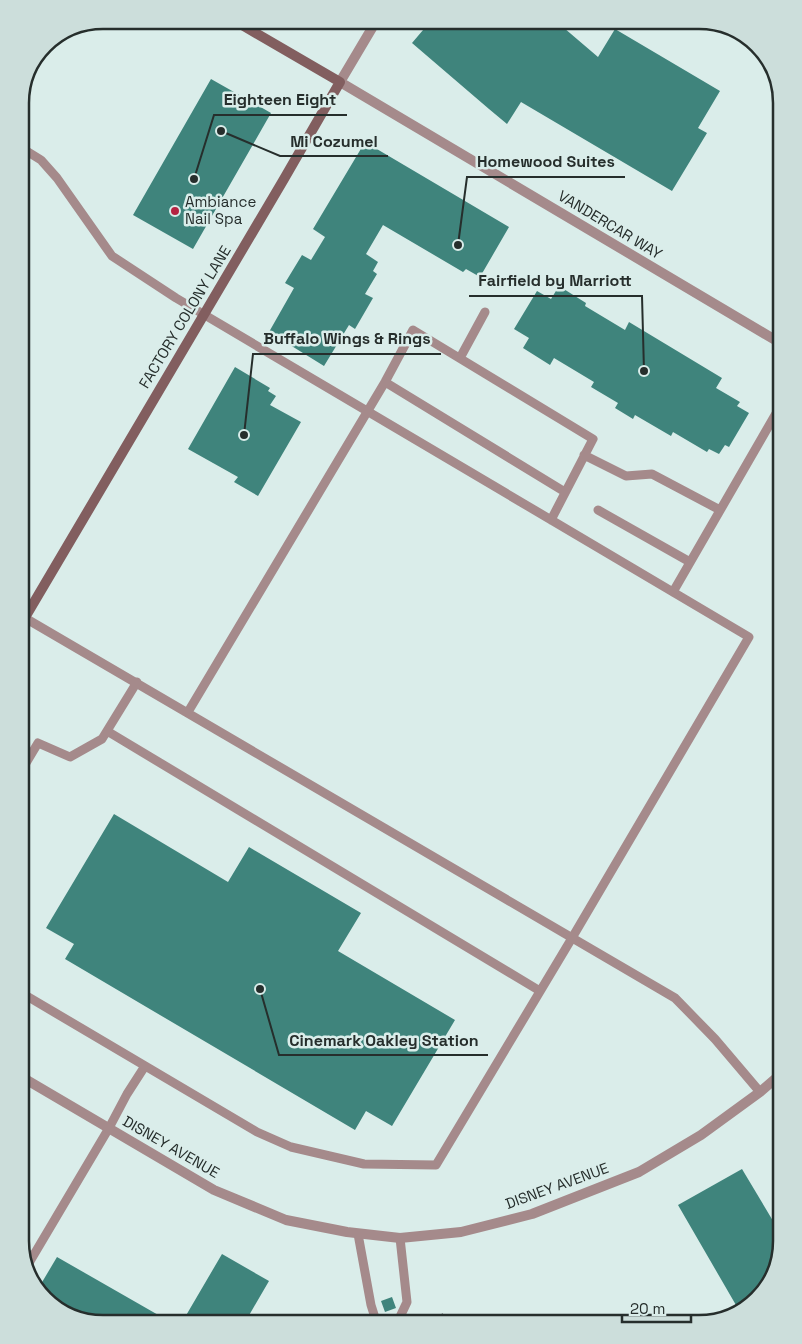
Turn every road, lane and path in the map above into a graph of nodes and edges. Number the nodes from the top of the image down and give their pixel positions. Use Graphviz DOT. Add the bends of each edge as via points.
graph roads {
  1 [pos="249,29"];
  2 [pos="371,29"];
  3 [pos="340,82"];
  4 [pos="29,153"];
  5 [pos="485,312"];
  6 [pos="204,314"];
  7 [pos="773,339"];
  8 [pos="460,358"];
  9 [pos="385,382"];
  10 [pos="368,411"];
  11 [pos="773,419"];
  12 [pos="584,454"];
  13 [pos="565,492"];
  14 [pos="598,510"];
  15 [pos="720,510"];
  16 [pos="552,520"];
  17 [pos="690,562"];
  18 [pos="673,592"];
  19 [pos="29,607"];
  20 [pos="29,623"];
  21 [pos="137,682"];
  22 [pos="188,712"];
  23 [pos="107,731"];
  24 [pos="29,758"];
  25 [pos="572,938"];
  26 [pos="540,991"];
  27 [pos="29,997"];
  28 [pos="145,1066"];
  29 [pos="29,1081"];
  30 [pos="773,1081"];
  31 [pos="760,1092"];
  32 [pos="109,1128"];
  33 [pos="358,1234"];
  34 [pos="400,1238"];
  35 [pos="31,1259"];
  36 [pos="374,1315"];
  37 [pos="401,1315"];
  1 -- 3 [label="street, VANDERCAR WAY"];
  2 -- 3 [label="street, FACTORY COLONY LANE"];
  3 -- 6 [label="street, FACTORY COLONY LANE"];
  3 -- 7 [label="street, VANDERCAR WAY"];
  4 -- 6 [label="lane" via="41,160 57,178 112,256"];
  5 -- 8 [label="lane"];
  6 -- 10 [label="lane"];
  6 -- 19 [label="street, FACTORY COLONY LANE"];
  8 -- 9 [label="lane" via="413,330"];
  8 -- 12 [label="lane" via="592,439"];
  9 -- 10 [label="lane"];
  9 -- 13 [label="lane"];
  10 -- 16 [label="lane"];
  10 -- 22 [label="lane"];
  11 -- 15 [label="lane"];
  12 -- 13 [label="lane"];
  12 -- 15 [label="lane" via="626,476 652,474"];
  13 -- 16 [label="lane"];
  14 -- 17 [label="lane"];
  15 -- 17 [label="lane"];
  16 -- 18 [label="lane"];
  17 -- 18 [label="lane"];
  18 -- 25 [label="lane" via="749,637"];
  20 -- 21 [label="lane"];
  21 -- 22 [label="lane"];
  21 -- 23 [label="lane"];
  22 -- 25 [label="lane"];
  23 -- 24 [label="lane" via="102,739 70,757 38,742"];
  23 -- 26 [label="lane"];
  25 -- 26 [label="lane"];
  25 -- 31 [label="lane" via="675,998"];
  26 -- 28 [label="lane" via="436,1165 364,1164 291,1147 257,1132"];
  27 -- 28 [label="lane"];
  28 -- 32 [label="lane"];
  29 -- 32 [label="street, DISNEY AVENUE"];
  30 -- 31 [label="street, DISNEY AVENUE"];
  31 -- 34 [label="street, DISNEY AVENUE" via="701,1135 639,1172 532,1214 461,1232"];
  32 -- 33 [label="street, DISNEY AVENUE" via="214,1190 286,1220"];
  32 -- 35 [label="lane"];
  33 -- 34 [label="street, DISNEY AVENUE"];
  33 -- 36 [label="lane"];
  34 -- 37 [label="lane" via="407,1302"];
}
